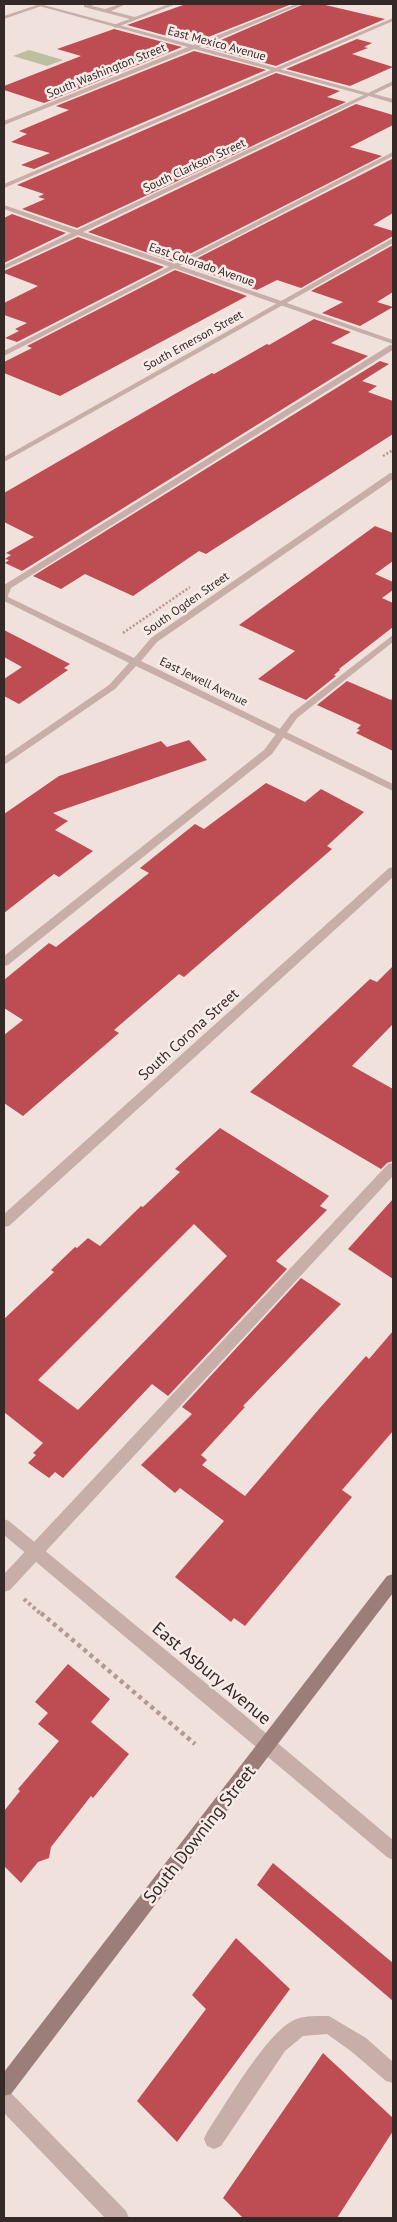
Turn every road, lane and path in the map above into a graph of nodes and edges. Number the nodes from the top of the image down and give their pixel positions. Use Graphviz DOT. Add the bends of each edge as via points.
graph roads {
  1 [pos="40,4"];
  2 [pos="92,4"];
  3 [pos="124,4"];
  4 [pos="173,4"];
  5 [pos="300,4"];
  6 [pos="105,11"];
  7 [pos="4,18"];
  8 [pos="134,18"];
  9 [pos="393,19"];
  10 [pos="115,26"];
  11 [pos="192,46"];
  12 [pos="276,69"];
  13 [pos="393,83"];
  14 [pos="369,94"];
  15 [pos="393,101"];
  16 [pos="4,123"];
  17 [pos="393,154"];
  18 [pos="4,186"];
  19 [pos="4,208"];
  20 [pos="76,232"];
  21 [pos="393,240"];
  22 [pos="175,266"];
  23 [pos="4,267"];
  24 [pos="282,303"];
  25 [pos="393,342"];
  26 [pos="393,347"];
  27 [pos="4,354"];
  28 [pos="4,460"];
  29 [pos="393,475"];
  30 [pos="4,597"];
  31 [pos="393,638"];
  32 [pos="135,661"];
  33 [pos="282,733"];
  34 [pos="4,762"];
  35 [pos="393,788"];
  36 [pos="393,870"];
  37 [pos="4,962"];
  38 [pos="393,1168"];
  39 [pos="4,1222"];
  40 [pos="4,1526"];
  41 [pos="35,1552"];
  42 [pos="393,1581"];
  43 [pos="5,1584"];
  44 [pos="195,1744"];
  45 [pos="268,1746"];
  46 [pos="393,1851"];
  47 [pos="393,2074"];
  48 [pos="4,2087"];
  49 [pos="4,2100"];
  50 [pos="214,2139"];
  51 [pos="119,2218"];
  1 -- 7 [label="street"];
  1 -- 10 [label="street, East Mexico Avenue"];
  2 -- 6 [label="street" via="86,6"];
  3 -- 6 [label="street"];
  4 -- 8 [label="street"];
  5 -- 11 [label="street, South Washington Street"];
  6 -- 8 [label="street"];
  8 -- 10 [label="street"];
  9 -- 12 [label="street"];
  10 -- 11 [label="street, East Mexico Avenue"];
  11 -- 12 [label="street, East Mexico Avenue"];
  11 -- 16 [label="street, South Washington Street"];
  12 -- 14 [label="street, East Mexico Avenue"];
  12 -- 18 [label="street"];
  13 -- 14 [label="street, South Clarkson Street"];
  14 -- 15 [label="street, East Mexico Avenue"];
  14 -- 20 [label="street, South Clarkson Street"];
  17 -- 22 [label="street"];
  19 -- 20 [label="street, East Colorado Avenue"];
  20 -- 22 [label="street, East Colorado Avenue"];
  20 -- 23 [label="street, South Clarkson Street"];
  21 -- 24 [label="street, South Emerson Street"];
  22 -- 24 [label="street, East Colorado Avenue"];
  22 -- 27 [label="street"];
  24 -- 25 [label="street, East Colorado Avenue"];
  24 -- 28 [label="street, South Emerson Street"];
  26 -- 30 [label="street" via="7,588"];
  29 -- 32 [label="street, South Ogden Street" via="154,640"];
  30 -- 32 [label="street, East Jewell Avenue"];
  31 -- 33 [label="street" via="294,716"];
  32 -- 33 [label="street, East Jewell Avenue"];
  32 -- 34 [label="street, South Ogden Street" via="126,675 112,687"];
  33 -- 35 [label="street, East Jewell Avenue"];
  33 -- 37 [label="street" via="268,752"];
  36 -- 39 [label="street, South Corona Street"];
  38 -- 41 [label="street"];
  40 -- 41 [label="street, East Asbury Avenue"];
  41 -- 43 [label="street"];
  41 -- 45 [label="street, East Asbury Avenue"];
  42 -- 45 [label="main road, South Downing Street"];
  43 -- 44 [label="path"];
  45 -- 46 [label="street, East Asbury Avenue"];
  45 -- 48 [label="main road, South Downing Street"];
  47 -- 50 [label="street" via="329,2025 299,2027 278,2044"];
  49 -- 51 [label="street"];
}
